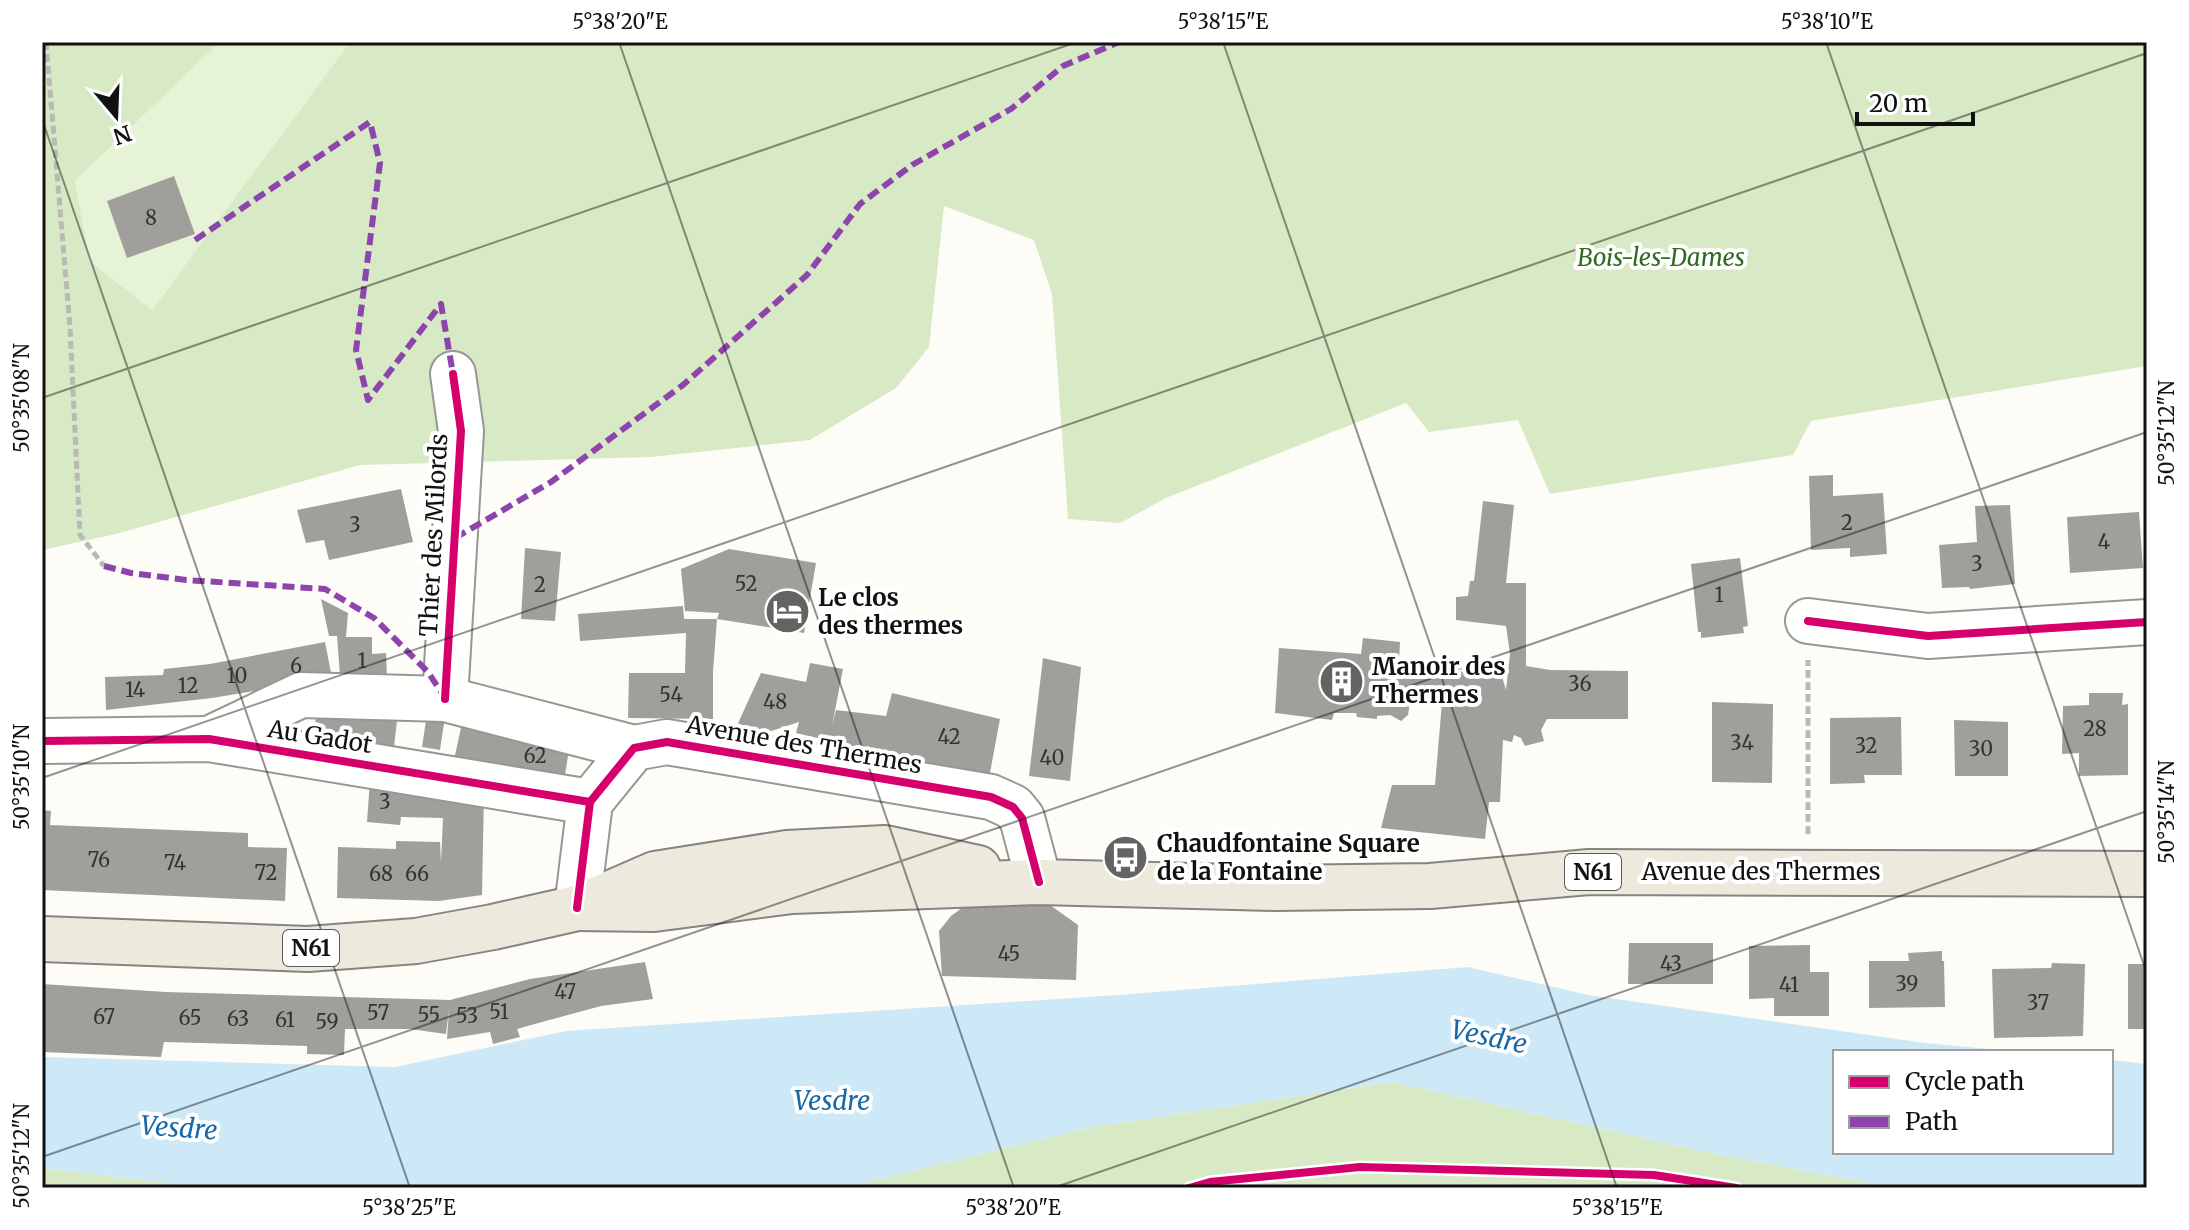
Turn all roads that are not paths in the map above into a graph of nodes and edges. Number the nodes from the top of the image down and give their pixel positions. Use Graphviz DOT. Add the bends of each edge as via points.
graph roads {
  1 [pos="453,374"];
  2 [pos="1808,621"];
  3 [pos="2147,622"];
  4 [pos="445,699"];
  5 [pos="209,739"];
  6 [pos="42,741"];
  7 [pos="634,748"];
  8 [pos="590,802"];
  9 [pos="2147,874"];
  10 [pos="1039,882"];
  11 [pos="577,908"];
  12 [pos="42,939"];
  1 -- 4 [label="street, Thier des Milords" via="461,431"];
  2 -- 3 [label="street" via="1928,636"];
  4 -- 5 [label="street, Au Gadot" via="301,695"];
  4 -- 7 [label="street, Au Gadot"];
  5 -- 6 [label="street, Au Gadot"];
  5 -- 8 [label="street, Au Gadot"];
  7 -- 8 [label="street"];
  7 -- 10 [label="street, Avenue des Thermes" via="667,742 991,797 1013,807 1022,818"];
  8 -- 11 [label="street"];
  9 -- 10 [label="main road, Avenue des Thermes / N61" via="1589,872 1430,886 1276,888"];
  10 -- 11 [label="main road, Avenue des Thermes / N61" via="885,848 787,853 655,874"];
  11 -- 12 [label="main road, Avenue des Thermes / N61" via="416,941 308,949"];
}
